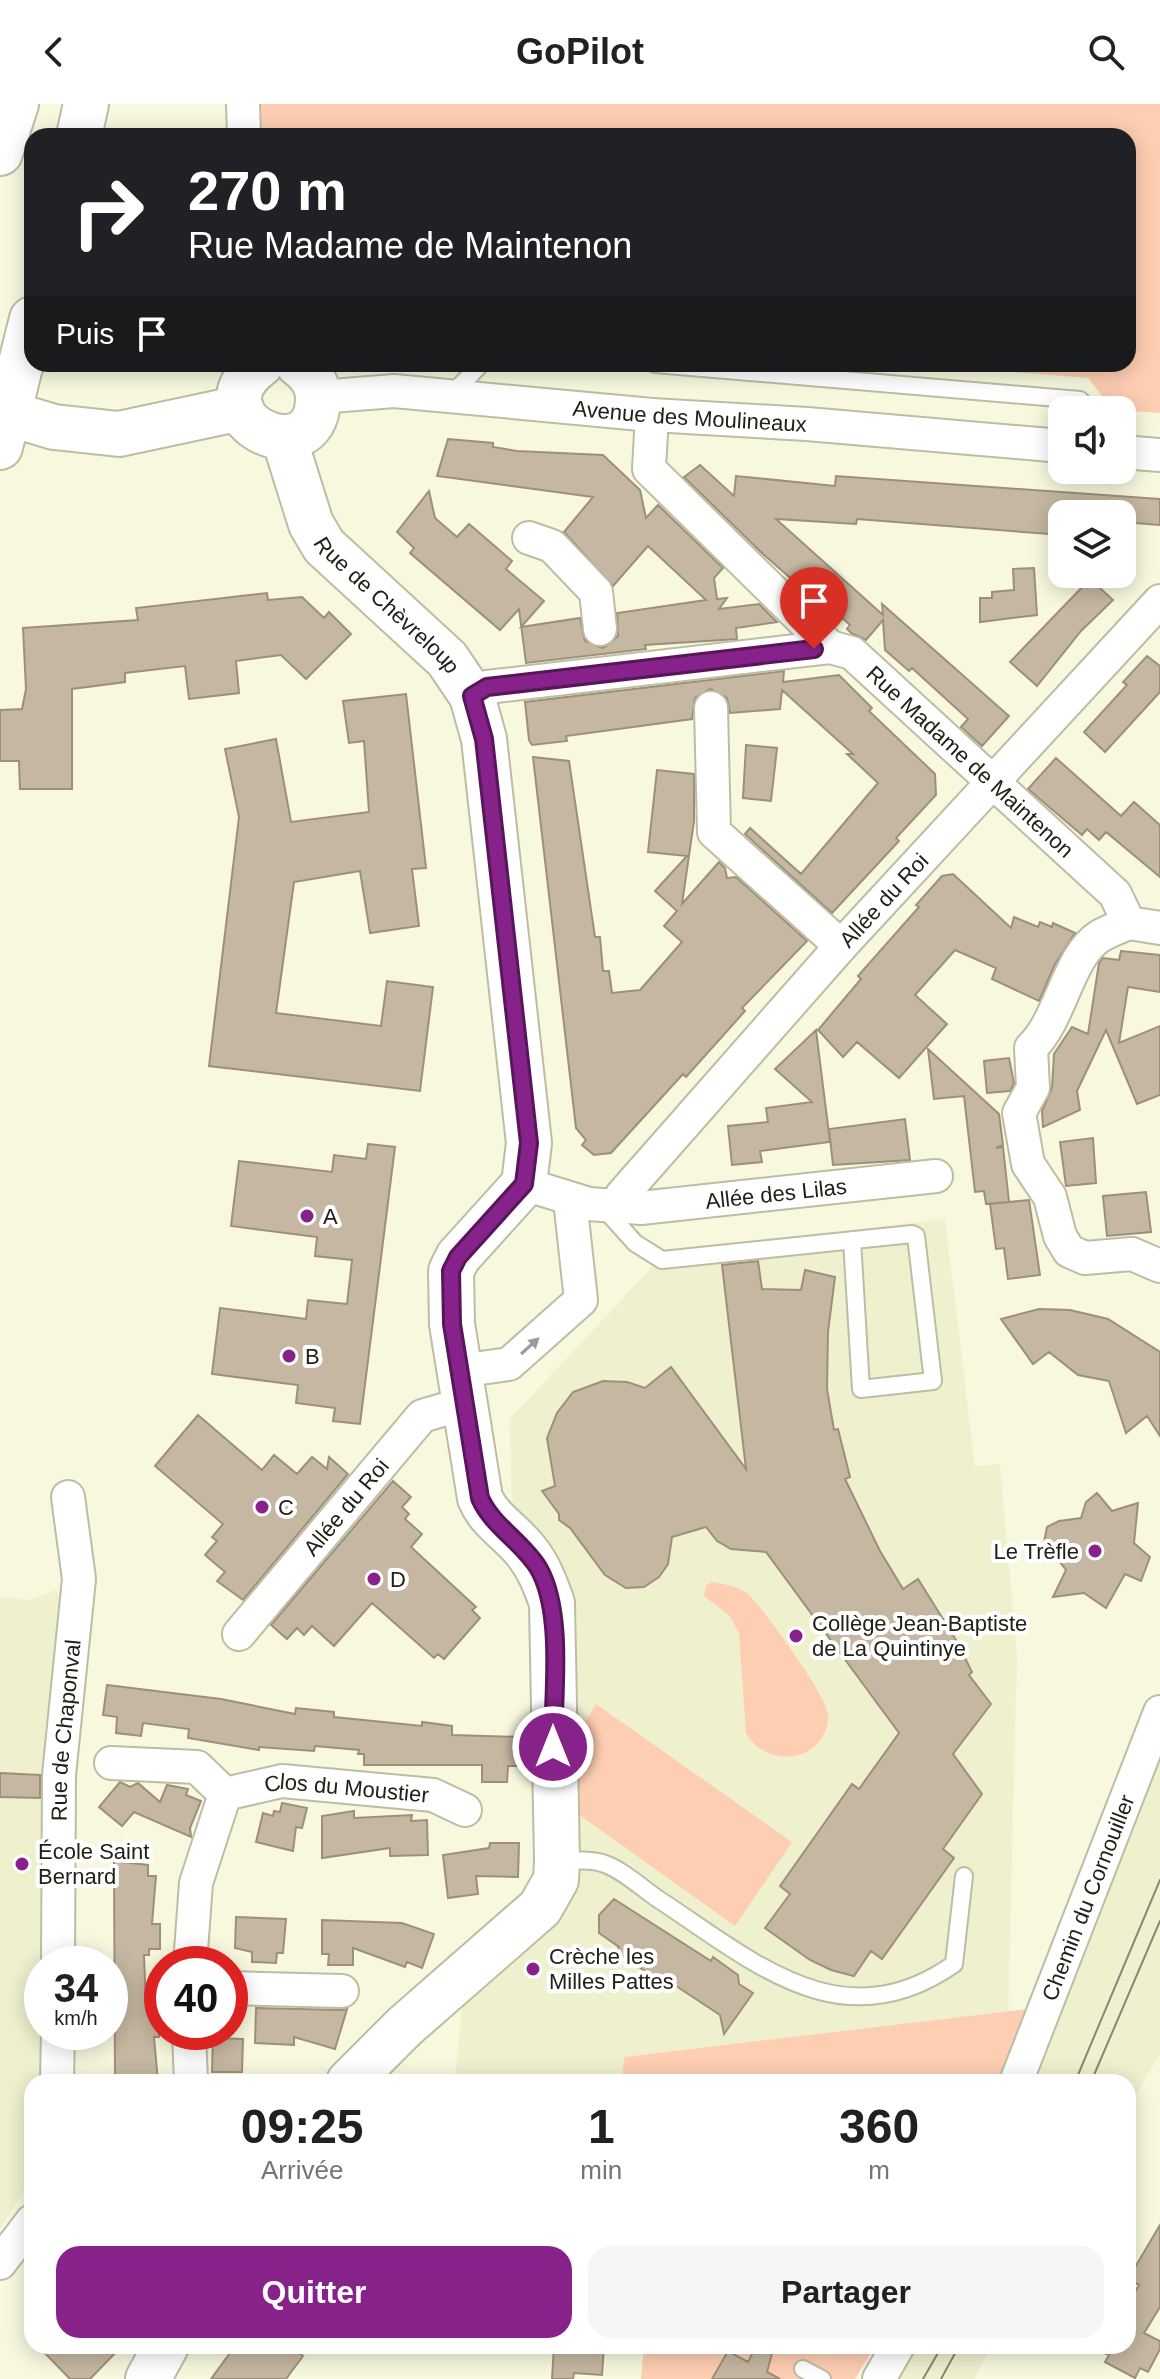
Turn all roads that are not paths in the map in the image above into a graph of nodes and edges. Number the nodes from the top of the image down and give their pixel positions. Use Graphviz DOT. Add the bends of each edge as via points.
graph roads {
  1 [pos="16,104"];
  2 [pos="86,104"];
  3 [pos="243,104"];
  4 [pos="81,128"];
  5 [pos="244,128"];
  6 [pos="0,153"];
  7 [pos="24,347"];
  8 [pos="253,372"];
  9 [pos="473,372"];
  10 [pos="749,372"];
  11 [pos="308,381"];
  12 [pos="450,396"];
  13 [pos="1048,397"];
  14 [pos="241,408"];
  15 [pos="652,415"];
  16 [pos="2,424"];
  17 [pos="284,438"];
  18 [pos="1048,445"];
  19 [pos="529,538"];
  20 [pos="1160,601"];
  21 [pos="830,647"];
  22 [pos="602,650"];
  23 [pos="708,685"];
  24 [pos="472,696"];
  25 [pos="992,785"];
  26 [pos="1144,925"];
  27 [pos="841,946"];
  28 [pos="936,1176"];
  29 [pos="524,1184"];
  30 [pos="596,1204"];
  31 [pos="852,1240"];
  32 [pos="1160,1266"];
  33 [pos="463,1387"];
  34 [pos="68,1497"];
  35 [pos="239,1634"];
  36 [pos="1160,1712"];
  37 [pos="111,1763"];
  38 [pos="225,1794"];
  39 [pos="465,1810"];
  40 [pos="557,1860"];
  41 [pos="964,1876"];
  42 [pos="58,1946"];
  43 [pos="191,1946"];
  44 [pos="248,1988"];
  45 [pos="342,1991"];
  46 [pos="58,2050"];
  47 [pos="190,2050"];
  48 [pos="57,2074"];
  49 [pos="191,2074"];
  50 [pos="357,2074"];
  51 [pos="1019,2074"];
  52 [pos="162,2354"];
  53 [pos="893,2354"];
  54 [pos="803,2369"];
  55 [pos="148,2379"];
  56 [pos="822,2379"];
  57 [pos="879,2379"];
  1 -- 6 [label="street"];
  2 -- 4 [label="street"];
  3 -- 5 [label="street"];
  7 -- 16 [label="street"];
  8 -- 14 [label="street" via="244,382"];
  9 -- 12 [label="lane"];
  10 -- 13 [label="lane"];
  11 -- 12 [label="street, Avenue des Moulineaux"];
  11 -- 17 [label="street" via="313,420"];
  12 -- 15 [label="street, Avenue des Moulineaux"];
  14 -- 16 [label="street" via="119,434"];
  14 -- 17 [label="street" via="261,433"];
  15 -- 18 [label="street, Avenue des Moulineaux"];
  15 -- 21 [label="street, Rue Madame de Maintenon" via="649,469"];
  17 -- 24 [label="street, Rue de Chèvreloup" via="311,524 324,546 447,659"];
  19 -- 22 [label="street" via="552,546 596,592"];
  20 -- 25 [label="street, Allée du Roi"];
  21 -- 23 [label="street"];
  21 -- 25 [label="street, Rue Madame de Maintenon" via="852,653"];
  22 -- 23 [label="street"];
  22 -- 24 [label="street"];
  23 -- 27 [label="street" via="714,832"];
  24 -- 29 [label="street, Rue de Chèvreloup" via="484,739 529,1143"];
  25 -- 26 [label="street, Rue Madame de Maintenon"];
  25 -- 27 [label="street, Allée du Roi"];
  26 -- 32 [label="street" via="1098,937 1084,952 1047,1033 1031,1048 1033,1088 1019,1113 1028,1164 1050,1197 1069,1251 1085,1258 1132,1254"];
  27 -- 30 [label="street, Allée du Roi" via="622,1195"];
  28 -- 30 [label="street, Allée des Lilas" via="641,1208"];
  29 -- 30 [label="street, Allée des Lilas"];
  29 -- 33 [label="street" via="451,1271 450,1309"];
  30 -- 31 [label="lane" via="635,1243 662,1260"];
  33 -- 30 [label="street, Allée du Roi, one-way" via="509,1364 581,1300"];
  31 -- 31 [label="lane" via="916,1236 933,1381 861,1389"];
  33 -- 35 [label="street, Allée du Roi" via="422,1416"];
  33 -- 40 [label="street" via="485,1511 540,1570 552,1603"];
  34 -- 42 [label="street, Rue de Chaponval" via="79,1579 59,1775"];
  36 -- 51 [label="street, Chemin du Cornouiller"];
  37 -- 38 [label="street" via="197,1767"];
  38 -- 39 [label="street, Clos du Moustier" via="282,1781 433,1795"];
  38 -- 43 [label="street" via="196,1883"];
  40 -- 41 [label="lane" via="603,1863 783,1981 831,1996 906,1989 954,1964"];
  40 -- 50 [label="street" via="556,1880 540,1908"];
  44 -- 45 [label="street"];
  46 -- 48 [label="street"];
  47 -- 49 [label="street"];
  52 -- 55 [label="street"];
  53 -- 57 [label="street"];
  54 -- 56 [label="lane"];
}
